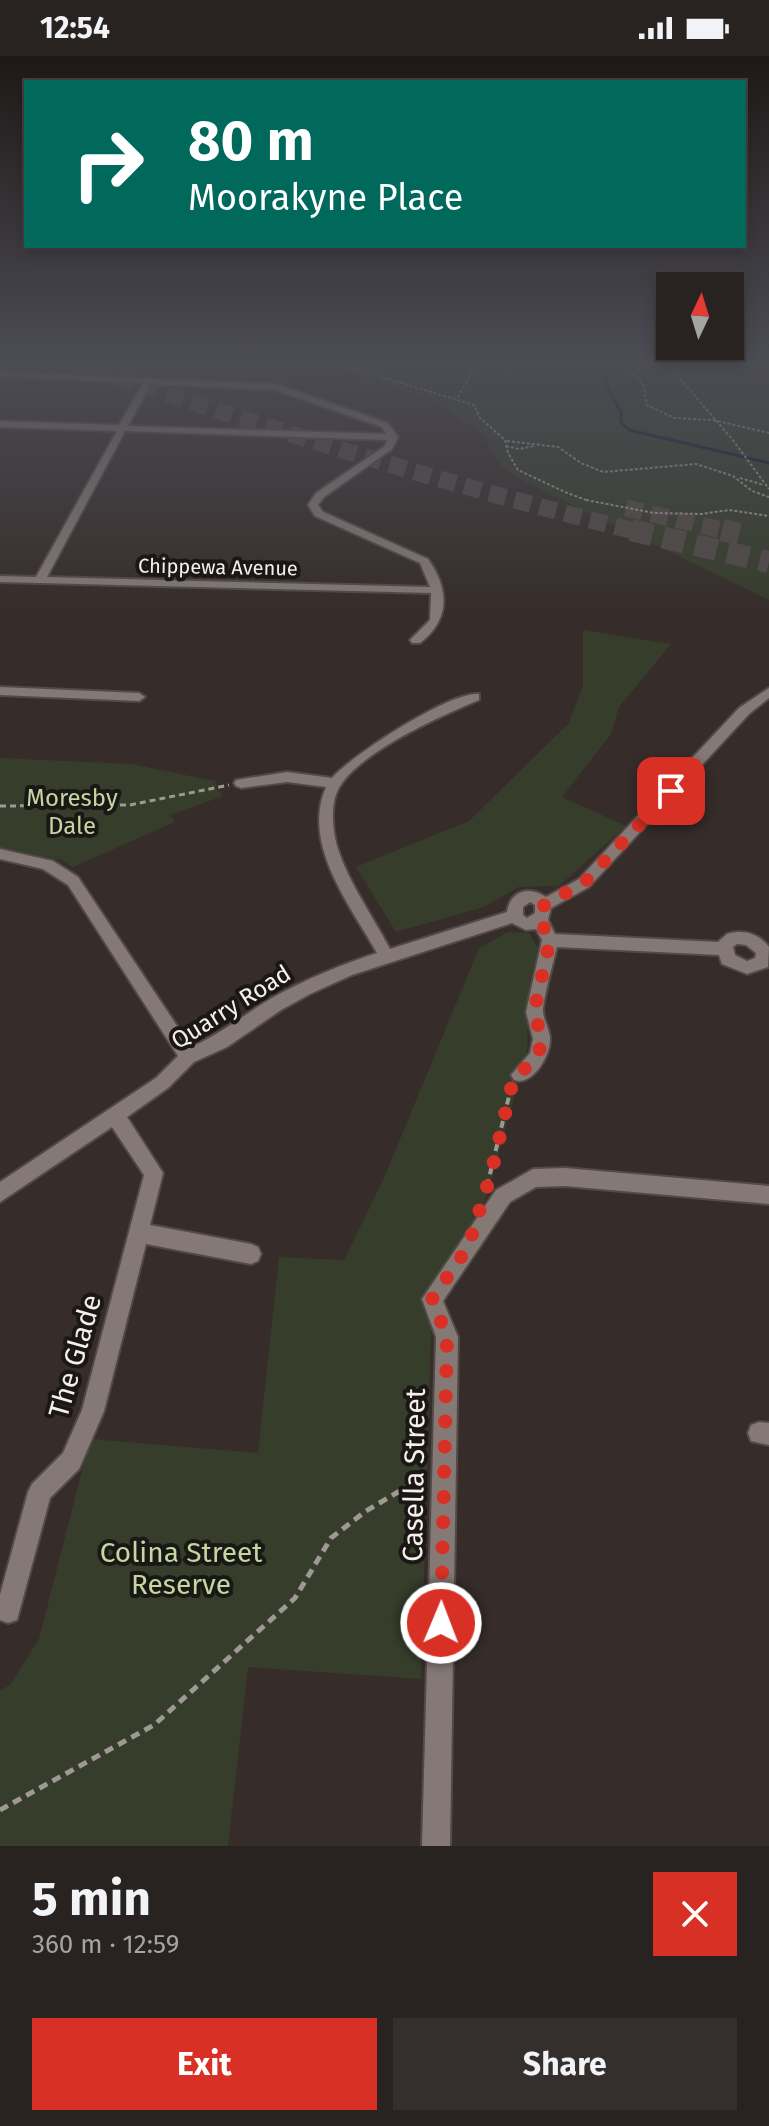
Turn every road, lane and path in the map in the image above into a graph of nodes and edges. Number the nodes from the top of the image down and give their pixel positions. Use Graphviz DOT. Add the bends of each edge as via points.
graph roads {
  1 [pos="116,444"];
  2 [pos="390,444"];
  3 [pos="528,444"];
  4 [pos="732,444"];
  5 [pos="537,445"];
  6 [pos="506,446"];
  7 [pos="733,476"];
  8 [pos="767,487"];
  9 [pos="769,497"];
  10 [pos="769,516"];
  11 [pos="0,579"];
  12 [pos="40,580"];
  13 [pos="434,590"];
  14 [pos="416,640"];
  15 [pos="0,691"];
  16 [pos="769,692"];
  17 [pos="139,697"];
  18 [pos="475,697"];
  19 [pos="241,783"];
  20 [pos="334,783"];
  21 [pos="0,806"];
  22 [pos="0,854"];
  23 [pos="542,913"];
  24 [pos="515,916"];
  25 [pos="550,940"];
  26 [pos="724,949"];
  27 [pos="387,957"];
  28 [pos="188,1057"];
  29 [pos="520,1075"];
  30 [pos="114,1114"];
  31 [pos="486,1189"];
  32 [pos="0,1193"];
  33 [pos="769,1195"];
  34 [pos="140,1233"];
  35 [pos="251,1254"];
  36 [pos="445,1464"];
  37 [pos="8,1611"];
  38 [pos="0,1810"];
  39 [pos="436,1846"];
  1 -- 12 [label="street"];
  2 -- 13 [label="street" via="313,505 319,514 424,561 435,574"];
  3 -- 5 [label="path"];
  4 -- 8 [label="path"];
  5 -- 6 [label="path"];
  5 -- 7 [label="path" via="558,447 603,472 696,464"];
  6 -- 10 [label="path, bridge" via="517,471 586,500 654,513 729,510"];
  7 -- 8 [label="path"];
  7 -- 9 [label="path"];
  11 -- 12 [label="street, Chippewa Avenue"];
  12 -- 13 [label="street, Chippewa Avenue"];
  13 -- 14 [label="street" via="437,616"];
  15 -- 17 [label="street"];
  16 -- 23 [label="street, Quarry Road" via="744,711 584,883"];
  18 -- 20 [label="street" via="436,713 362,758"];
  19 -- 20 [label="street" via="287,777"];
  19 -- 21 [label="path" via="130,805"];
  20 -- 27 [label="street" via="326,810 327,838"];
  22 -- 28 [label="street" via="43,862 73,881"];
  23 -- 24 [label="street, Quarry Road" via="529,922"];
  23 -- 24 [label="street, Quarry Road" via="531,898 521,898 514,904"];
  23 -- 25 [label="street"];
  24 -- 27 [label="street, Quarry Road"];
  25 -- 26 [label="street"];
  25 -- 29 [label="street" via="534,1012 542,1039 538,1056"];
  27 -- 28 [label="street, Quarry Road" via="304,989"];
  28 -- 30 [label="street, Quarry Road" via="162,1083"];
  29 -- 31 [label="path" via="513,1080"];
  30 -- 32 [label="street, Quarry Road"];
  30 -- 34 [label="street, The Glade" via="154,1173"];
  33 -- 36 [label="street, Casella Street" via="565,1177 533,1178 503,1196 432,1299 447,1337"];
  34 -- 35 [label="street"];
  34 -- 37 [label="street, The Glade" via="93,1411 71,1461 40,1492"];
  36 -- 38 [label="path" via="331,1538 295,1598 154,1725"];
  36 -- 39 [label="street, Casella Street"];
}
